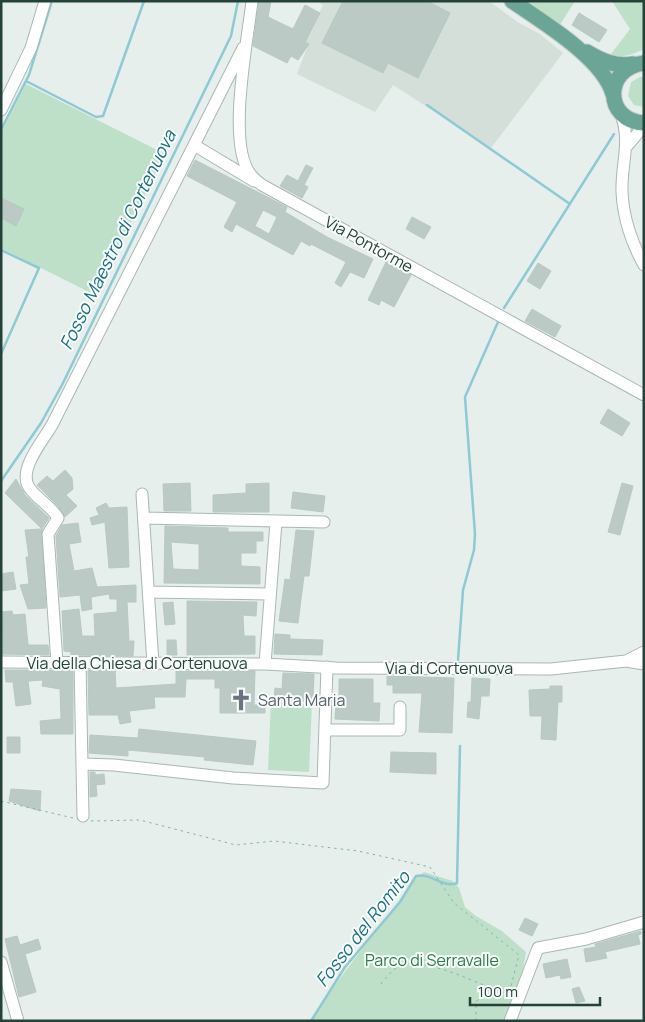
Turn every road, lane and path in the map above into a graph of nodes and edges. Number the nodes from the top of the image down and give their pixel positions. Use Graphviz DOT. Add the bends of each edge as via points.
graph roads {
  1 [pos="45,1"];
  2 [pos="252,1"];
  3 [pos="512,1"];
  4 [pos="248,40"];
  5 [pos="571,42"];
  6 [pos="641,63"];
  7 [pos="613,94"];
  8 [pos="1,110"];
  9 [pos="620,112"];
  10 [pos="644,124"];
  11 [pos="194,145"];
  12 [pos="627,146"];
  13 [pos="262,185"];
  14 [pos="644,266"];
  15 [pos="644,395"];
  16 [pos="142,494"];
  17 [pos="144,518"];
  18 [pos="276,522"];
  19 [pos="324,522"];
  20 [pos="149,592"];
  21 [pos="270,594"];
  22 [pos="644,652"];
  23 [pos="626,661"];
  24 [pos="1,662"];
  25 [pos="57,663"];
  26 [pos="80,663"];
  27 [pos="152,664"];
  28 [pos="268,664"];
  29 [pos="644,664"];
  30 [pos="327,667"];
  31 [pos="400,708"];
  32 [pos="325,730"];
  33 [pos="82,764"];
  34 [pos="1,801"];
  35 [pos="83,819"];
  36 [pos="644,922"];
  37 [pos="1,962"];
  38 [pos="381,984"];
  39 [pos="489,987"];
  40 [pos="508,994"];
  41 [pos="520,998"];
  42 [pos="18,1021"];
  43 [pos="476,1021"];
  44 [pos="510,1021"];
  1 -- 8 [label="street" via="31,48"];
  2 -- 4 [label="street, Via Pontorme"];
  3 -- 5 [label="main road"];
  4 -- 11 [label="street"];
  4 -- 13 [label="street, Via Pontorme" via="239,106 240,142 249,174"];
  5 -- 6 [label="main road" via="612,64"];
  5 -- 7 [label="main road" via="609,83"];
  6 -- 7 [label="main road" via="619,76"];
  7 -- 9 [label="main road"];
  9 -- 10 [label="main road"];
  9 -- 12 [label="street" via="626,127"];
  10 -- 12 [label="street"];
  11 -- 13 [label="street"];
  11 -- 25 [label="street" via="25,477 31,491 58,518 48,534"];
  12 -- 14 [label="street" via="623,165 624,205 633,241"];
  13 -- 15 [label="street, Via Pontorme"];
  16 -- 17 [label="street"];
  17 -- 18 [label="street"];
  17 -- 20 [label="street"];
  18 -- 19 [label="street"];
  18 -- 21 [label="street"];
  20 -- 21 [label="street"];
  20 -- 27 [label="street"];
  21 -- 28 [label="street"];
  22 -- 23 [label="street, Via di Cortenuova"];
  23 -- 29 [label="street, Via di Cortenuova"];
  23 -- 30 [label="street, Via di Cortenuova" via="552,669"];
  24 -- 25 [label="street, Via della Chiesa di Cortenuova"];
  25 -- 26 [label="street, Via della Chiesa di Cortenuova"];
  26 -- 27 [label="street, Via della Chiesa di Cortenuova"];
  26 -- 33 [label="street"];
  27 -- 28 [label="street, Via della Chiesa di Cortenuova"];
  28 -- 30 [label="street, Via di Cortenuova"];
  30 -- 32 [label="street"];
  31 -- 32 [label="street" via="400,730"];
  32 -- 33 [label="street" via="323,783"];
  33 -- 35 [label="street"];
  34 -- 35 [label="path"];
  35 -- 40 [label="path" via="140,820 236,845 274,841 358,851 430,867 454,903 519,955"];
  36 -- 41 [label="street" via="586,939 538,948"];
  37 -- 42 [label="street"];
  38 -- 39 [label="path" via="398,967 415,964 438,968"];
  39 -- 40 [label="path"];
  39 -- 43 [label="path" via="476,1002"];
  40 -- 41 [label="path"];
  41 -- 44 [label="street"];
}
